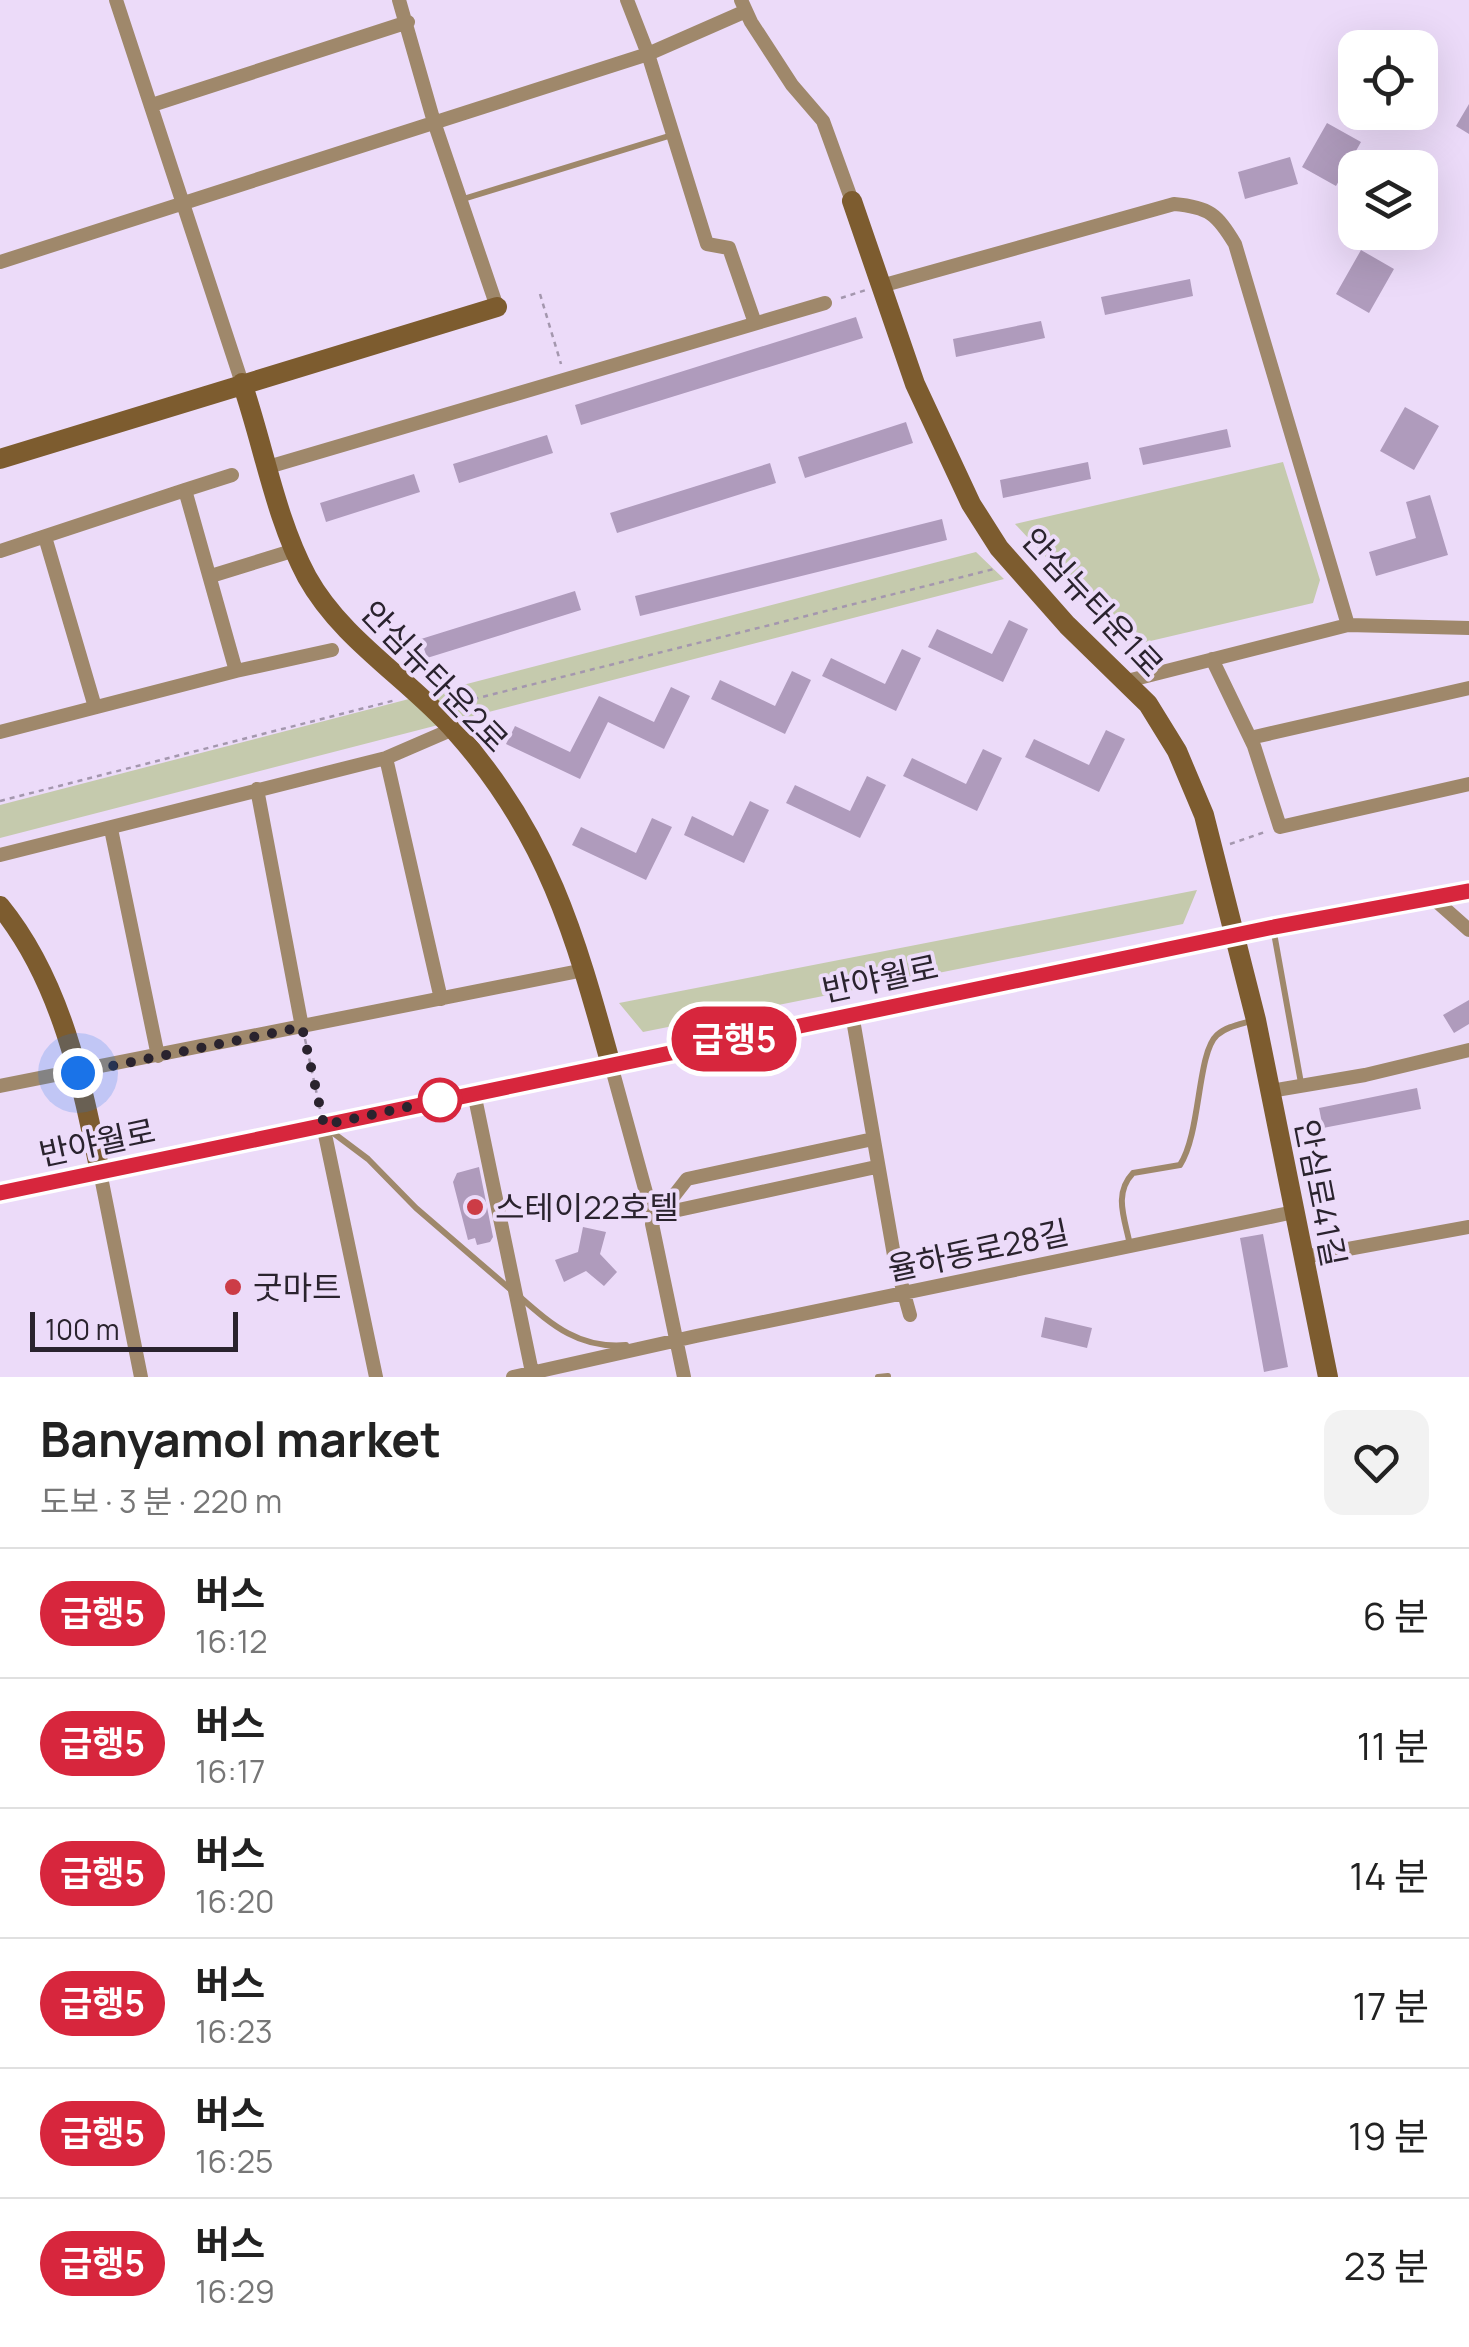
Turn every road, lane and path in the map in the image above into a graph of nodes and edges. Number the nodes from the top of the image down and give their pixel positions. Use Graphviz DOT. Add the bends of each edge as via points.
graph roads {
  1 [pos="116,0"];
  2 [pos="400,0"];
  3 [pos="627,0"];
  4 [pos="744,6"];
  5 [pos="408,22"];
  6 [pos="648,54"];
  7 [pos="152,105"];
  8 [pos="434,122"];
  9 [pos="673,135"];
  10 [pos="460,200"];
  11 [pos="852,201"];
  12 [pos="185,203"];
  13 [pos="0,262"];
  14 [pos="881,286"];
  15 [pos="540,294"];
  16 [pos="825,303"];
  17 [pos="496,307"];
  18 [pos="755,323"];
  19 [pos="565,379"];
  20 [pos="242,383"];
  21 [pos="0,459"];
  22 [pos="268,467"];
  23 [pos="232,475"];
  24 [pos="185,490"];
  25 [pos="45,538"];
  26 [pos="294,550"];
  27 [pos="0,551"];
  28 [pos="1014,564"];
  29 [pos="211,576"];
  30 [pos="1348,625"];
  31 [pos="1469,628"];
  32 [pos="332,650"];
  33 [pos="1212,659"];
  34 [pos="236,671"];
  35 [pos="1127,681"];
  36 [pos="1469,688"];
  37 [pos="401,698"];
  38 [pos="95,706"];
  39 [pos="448,706"];
  40 [pos="453,729"];
  41 [pos="0,732"];
  42 [pos="1250,738"];
  43 [pos="386,758"];
  44 [pos="1469,784"];
  45 [pos="257,789"];
  46 [pos="0,801"];
  47 [pos="1280,827"];
  48 [pos="111,829"];
  49 [pos="1212,850"];
  50 [pos="0,855"];
  51 [pos="1469,891"];
  52 [pos="1434,899"];
  53 [pos="0,906"];
  54 [pos="1274,927"];
  55 [pos="1469,930"];
  56 [pos="1233,936"];
  57 [pos="584,970"];
  58 [pos="441,999"];
  59 [pos="852,1014"];
  60 [pos="1256,1020"];
  61 [pos="302,1027"];
  62 [pos="1469,1050"];
  63 [pos="158,1056"];
  64 [pos="611,1065"];
  65 [pos="78,1073"];
  66 [pos="0,1086"];
  67 [pos="1302,1086"];
  68 [pos="1270,1091"];
  69 [pos="474,1093"];
  70 [pos="324,1125"];
  71 [pos="873,1139"];
  72 [pos="876,1168"];
  73 [pos="100,1172"];
  74 [pos="0,1193"];
  75 [pos="1294,1212"];
  76 [pos="656,1218"];
  77 [pos="1469,1227"];
  78 [pos="1130,1246"];
  79 [pos="1304,1257"];
  80 [pos="516,1294"];
  81 [pos="906,1294"];
  82 [pos="910,1315"];
  83 [pos="675,1341"];
  84 [pos="532,1375"];
  85 [pos="888,1376"];
  86 [pos="141,1377"];
  87 [pos="376,1377"];
  88 [pos="514,1377"];
  89 [pos="684,1377"];
  90 [pos="878,1377"];
  91 [pos="1328,1377"];
  1 -- 7 [label="street"];
  2 -- 5 [label="street"];
  3 -- 6 [label="street"];
  4 -- 6 [label="street"];
  4 -- 11 [label="street" via="823,121"];
  5 -- 7 [label="street"];
  5 -- 8 [label="street"];
  6 -- 8 [label="street"];
  6 -- 9 [label="street"];
  7 -- 12 [label="street"];
  8 -- 10 [label="street"];
  8 -- 12 [label="street"];
  9 -- 10 [label="lane"];
  9 -- 18 [label="street" via="707,244 729,248"];
  10 -- 17 [label="street"];
  11 -- 14 [label="street, 안심뉴타운1로"];
  12 -- 13 [label="street"];
  12 -- 20 [label="street"];
  14 -- 16 [label="path"];
  14 -- 28 [label="street, 안심뉴타운1로" via="916,384 971,504"];
  14 -- 30 [label="street" via="1174,204 1201,206 1235,244"];
  15 -- 19 [label="path"];
  16 -- 18 [label="street"];
  17 -- 20 [label="street"];
  18 -- 19 [label="street"];
  19 -- 22 [label="street"];
  20 -- 21 [label="street"];
  20 -- 22 [label="street, 안심뉴타운2로"];
  22 -- 26 [label="street, 안심뉴타운2로"];
  23 -- 24 [label="street"];
  24 -- 25 [label="street"];
  24 -- 29 [label="street"];
  25 -- 27 [label="street"];
  25 -- 38 [label="street"];
  26 -- 29 [label="street"];
  26 -- 40 [label="street, 안심뉴타운2로" via="344,626"];
  28 -- 35 [label="street, 안심뉴타운1로"];
  28 -- 39 [label="path"];
  29 -- 34 [label="street"];
  30 -- 31 [label="street"];
  30 -- 33 [label="street"];
  32 -- 34 [label="street"];
  33 -- 35 [label="street"];
  33 -- 42 [label="street"];
  34 -- 38 [label="street"];
  35 -- 49 [label="street, 안심뉴타운1로" via="1177,751"];
  36 -- 42 [label="street"];
  37 -- 46 [label="path"];
  38 -- 41 [label="street"];
  40 -- 43 [label="street"];
  40 -- 57 [label="street, 안심뉴타운2로" via="539,850"];
  42 -- 47 [label="street"];
  43 -- 45 [label="street"];
  43 -- 58 [label="street"];
  44 -- 47 [label="street"];
  45 -- 48 [label="street"];
  45 -- 61 [label="street"];
  47 -- 49 [label="path"];
  48 -- 50 [label="street"];
  48 -- 63 [label="street"];
  49 -- 56 [label="street, 안심뉴타운1로"];
  51 -- 52 [label="street, 반야월로"];
  52 -- 54 [label="street, 반야월로"];
  52 -- 55 [label="street"];
  53 -- 65 [label="street" via="46,978"];
  54 -- 56 [label="street, 반야월로"];
  54 -- 67 [label="lane"];
  56 -- 59 [label="street, 반야월로"];
  56 -- 60 [label="street, 안심로41길"];
  57 -- 58 [label="street"];
  57 -- 64 [label="street, 안심뉴타운2로"];
  58 -- 61 [label="street"];
  59 -- 64 [label="street, 반야월로"];
  59 -- 71 [label="street"];
  60 -- 68 [label="street, 안심로41길"];
  60 -- 78 [label="lane" via="1226,1029 1208,1047 1180,1164 1133,1172 1122,1187"];
  61 -- 63 [label="street"];
  61 -- 70 [label="path"];
  62 -- 67 [label="street"];
  63 -- 65 [label="street"];
  64 -- 69 [label="street, 반야월로"];
  64 -- 76 [label="street"];
  65 -- 66 [label="street"];
  65 -- 73 [label="street"];
  67 -- 68 [label="street"];
  68 -- 75 [label="street, 안심로41길"];
  69 -- 70 [label="street, 반야월로"];
  69 -- 80 [label="street"];
  70 -- 73 [label="street, 반야월로"];
  70 -- 80 [label="lane"];
  70 -- 87 [label="street"];
  71 -- 72 [label="street"];
  71 -- 76 [label="street" via="687,1179"];
  72 -- 76 [label="street"];
  72 -- 81 [label="street"];
  73 -- 74 [label="street, 반야월로"];
  73 -- 86 [label="street"];
  75 -- 78 [label="street, 율하동로28길"];
  75 -- 79 [label="street, 안심로41길"];
  76 -- 83 [label="street"];
  77 -- 79 [label="street"];
  78 -- 81 [label="street, 율하동로28길"];
  79 -- 91 [label="street, 안심로41길"];
  80 -- 83 [label="lane, 율하동로28길" via="572,1338 608,1346"];
  80 -- 84 [label="street"];
  81 -- 82 [label="street"];
  81 -- 83 [label="street, 율하동로28길"];
  83 -- 84 [label="street, 율하동로28길"];
  83 -- 89 [label="street"];
  84 -- 88 [label="street, 율하동로28길"];
  85 -- 90 [label="lane"];
}
